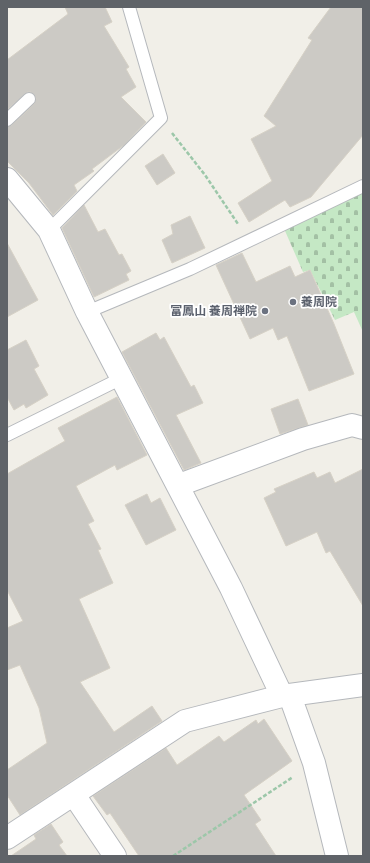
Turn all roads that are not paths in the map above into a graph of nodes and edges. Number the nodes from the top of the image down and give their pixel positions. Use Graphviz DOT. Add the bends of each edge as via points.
graph roads {
  1 [pos="129,7"];
  2 [pos="29,99"];
  3 [pos="7,120"];
  4 [pos="7,179"];
  5 [pos="363,186"];
  6 [pos="50,230"];
  7 [pos="87,312"];
  8 [pos="122,378"];
  9 [pos="363,428"];
  10 [pos="7,435"];
  11 [pos="178,486"];
  12 [pos="363,685"];
  13 [pos="286,696"];
  14 [pos="74,795"];
  15 [pos="7,838"];
  16 [pos="115,856"];
  17 [pos="337,856"];
  1 -- 6 [label="lane" via="161,118"];
  2 -- 3 [label="lane"];
  4 -- 6 [label="street"];
  5 -- 7 [label="lane" via="190,269"];
  6 -- 7 [label="street"];
  7 -- 8 [label="street"];
  8 -- 10 [label="lane"];
  8 -- 11 [label="street"];
  9 -- 11 [label="street" via="352,425 303,439"];
  11 -- 13 [label="street"];
  12 -- 13 [label="street"];
  13 -- 14 [label="street" via="185,721"];
  13 -- 17 [label="street" via="314,763"];
  14 -- 15 [label="street"];
  14 -- 16 [label="street"];
}
